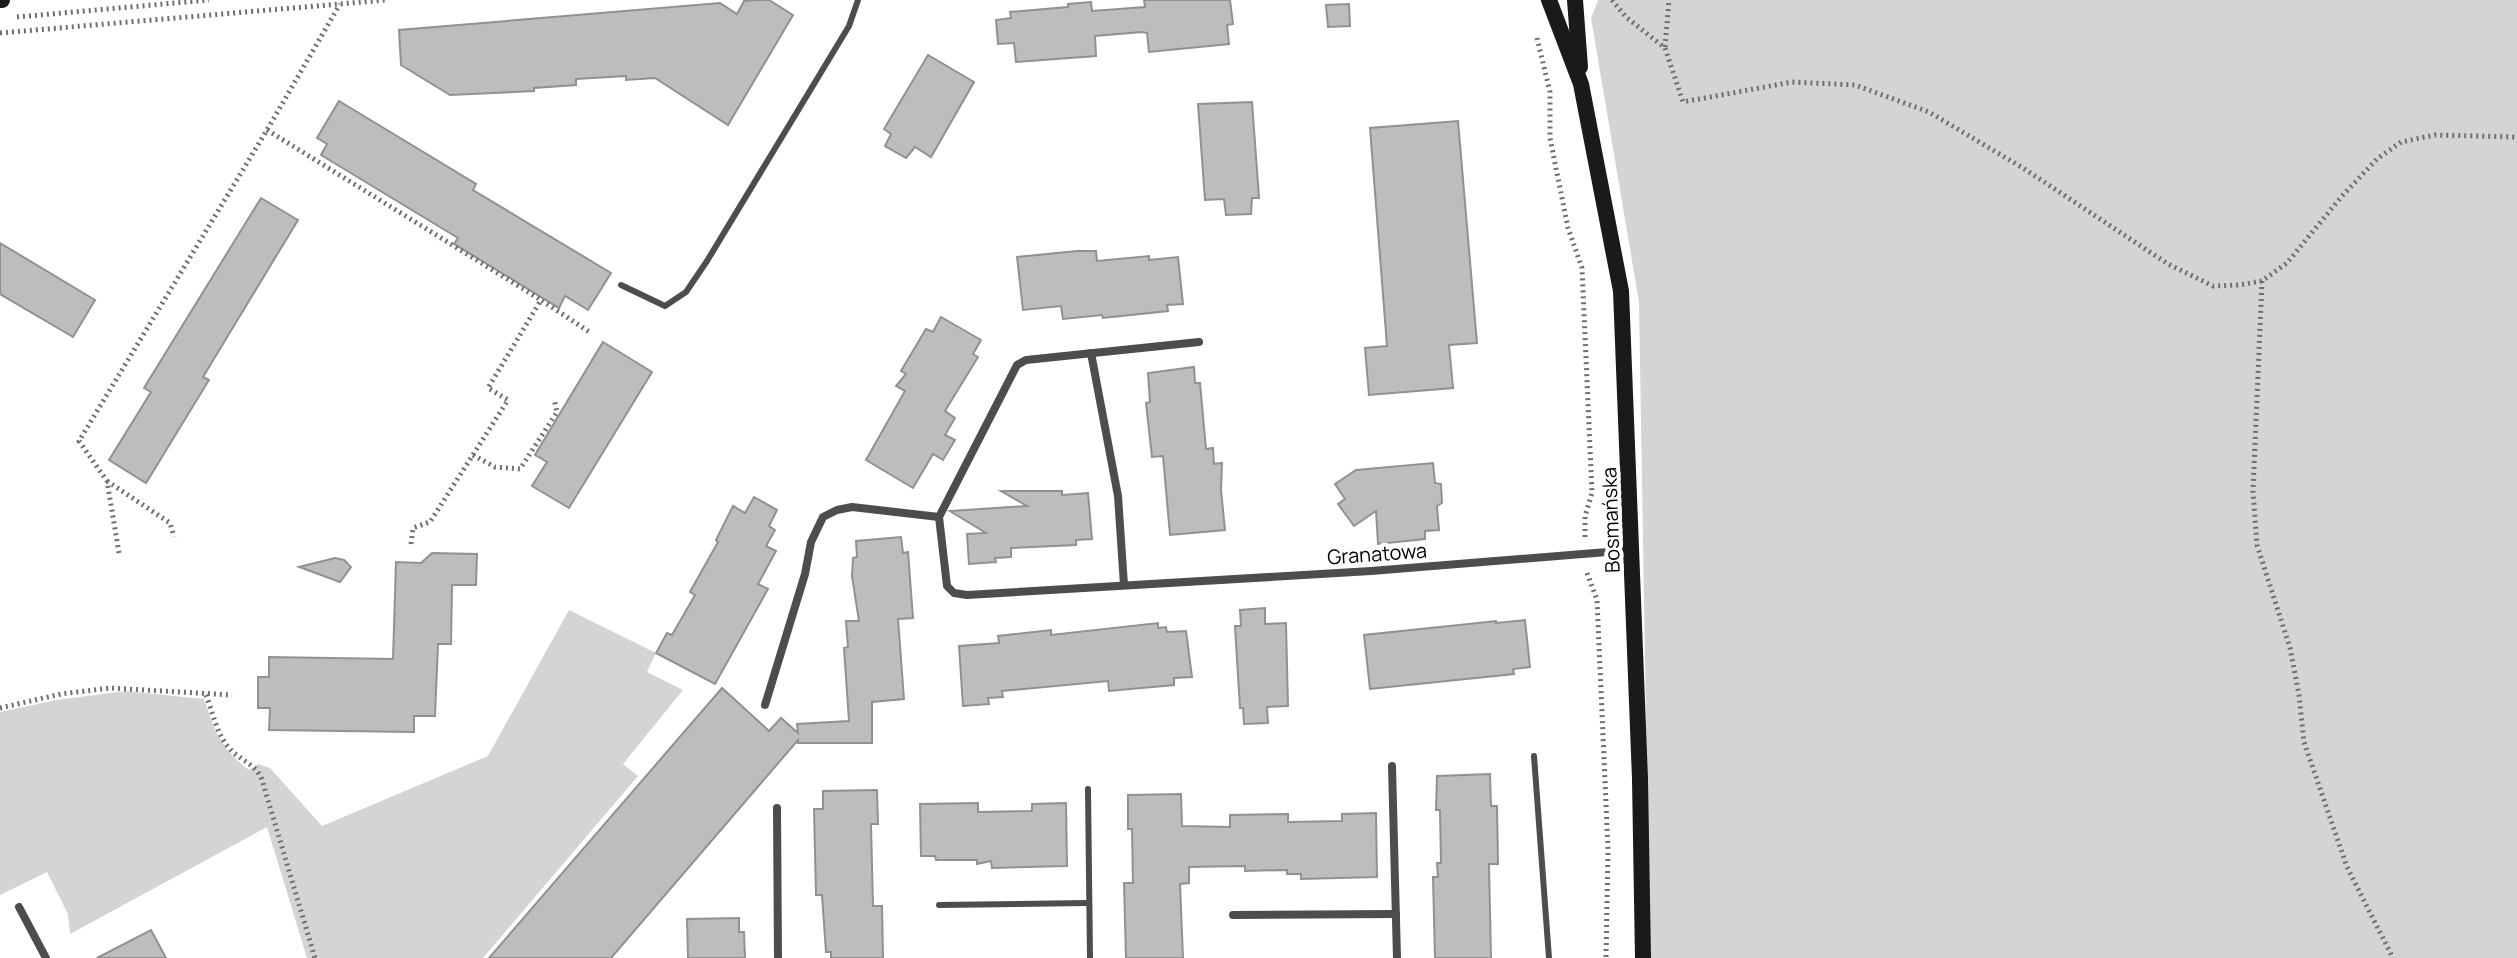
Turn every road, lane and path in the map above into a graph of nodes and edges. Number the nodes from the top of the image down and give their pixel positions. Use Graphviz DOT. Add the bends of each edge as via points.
graph roads {
  1 [pos="209,0"];
  2 [pos="386,0"];
  3 [pos="858,0"];
  4 [pos="1549,0"];
  5 [pos="1575,0"];
  6 [pos="1612,0"];
  7 [pos="1669,0"];
  8 [pos="370,1"];
  9 [pos="340,4"];
  10 [pos="15,18"];
  11 [pos="1535,31"];
  12 [pos="0,33"];
  13 [pos="1665,48"];
  14 [pos="1581,84"];
  15 [pos="267,130"];
  16 [pos="2517,137"];
  17 [pos="2262,281"];
  18 [pos="621,285"];
  19 [pos="541,300"];
  20 [pos="591,333"];
  21 [pos="1199,342"];
  22 [pos="1091,353"];
  23 [pos="554,399"];
  24 [pos="473,455"];
  25 [pos="107,481"];
  26 [pos="939,517"];
  27 [pos="174,537"];
  28 [pos="1585,538"];
  29 [pos="411,544"];
  30 [pos="1633,550"];
  31 [pos="119,553"];
  32 [pos="1587,573"];
  33 [pos="1124,585"];
  34 [pos="206,695"];
  35 [pos="232,695"];
  36 [pos="765,705"];
  37 [pos="0,708"];
  38 [pos="1534,756"];
  39 [pos="1392,766"];
  40 [pos="1088,789"];
  41 [pos="777,808"];
  42 [pos="1089,903"];
  43 [pos="939,905"];
  44 [pos="19,907"];
  45 [pos="1396,914"];
  46 [pos="1233,915"];
  47 [pos="46,958"];
  48 [pos="315,958"];
  49 [pos="778,958"];
  50 [pos="1090,958"];
  51 [pos="1397,958"];
  52 [pos="1549,958"];
  53 [pos="1606,958"];
  54 [pos="1643,958"];
  55 [pos="2393,958"];
  1 -- 10 [label="path"];
  2 -- 8 [label="path"];
  3 -- 18 [label="lane" via="849,26 686,292 665,306"];
  4 -- 14 [label="street, Bosmańska"];
  5 -- 14 [label="street, Bosmańska"];
  6 -- 13 [label="path"];
  7 -- 13 [label="path"];
  8 -- 9 [label="path"];
  9 -- 12 [label="path"];
  9 -- 15 [label="path"];
  11 -- 28 [label="path" via="1550,92 1550,138 1568,228 1582,268 1592,493"];
  13 -- 17 [label="path" via="1683,102 1792,82 1855,85 1929,112 2179,270 2213,286"];
  14 -- 30 [label="street, Bosmańska" via="1621,291"];
  15 -- 19 [label="path"];
  15 -- 25 [label="path" via="79,441"];
  16 -- 17 [label="path" via="2435,135 2401,142 2342,196 2287,263"];
  17 -- 55 [label="path" via="2253,491 2257,545 2290,648 2304,742 2347,867"];
  19 -- 20 [label="path"];
  19 -- 24 [label="path" via="488,388 508,400"];
  21 -- 22 [label="street"];
  22 -- 26 [label="street" via="1017,365"];
  22 -- 33 [label="street" via="1118,496"];
  23 -- 24 [label="path" via="557,412 520,469 495,467"];
  24 -- 29 [label="path" via="430,522 413,528"];
  25 -- 27 [label="path" via="170,523"];
  25 -- 31 [label="path"];
  26 -- 33 [label="street, Granatowa" via="947,586 954,593"];
  26 -- 36 [label="street" via="852,507 823,517 811,542"];
  30 -- 33 [label="street, Granatowa"];
  30 -- 54 [label="street, Bosmańska"];
  32 -- 53 [label="path" via="1597,600 1608,849"];
  34 -- 35 [label="path"];
  34 -- 37 [label="path" via="110,688"];
  34 -- 48 [label="path" via="230,750 258,770"];
  38 -- 52 [label="lane"];
  39 -- 45 [label="street"];
  40 -- 42 [label="lane"];
  41 -- 49 [label="street"];
  42 -- 43 [label="lane"];
  42 -- 50 [label="lane"];
  44 -- 47 [label="street"];
  45 -- 46 [label="street"];
  45 -- 51 [label="street"];
}
